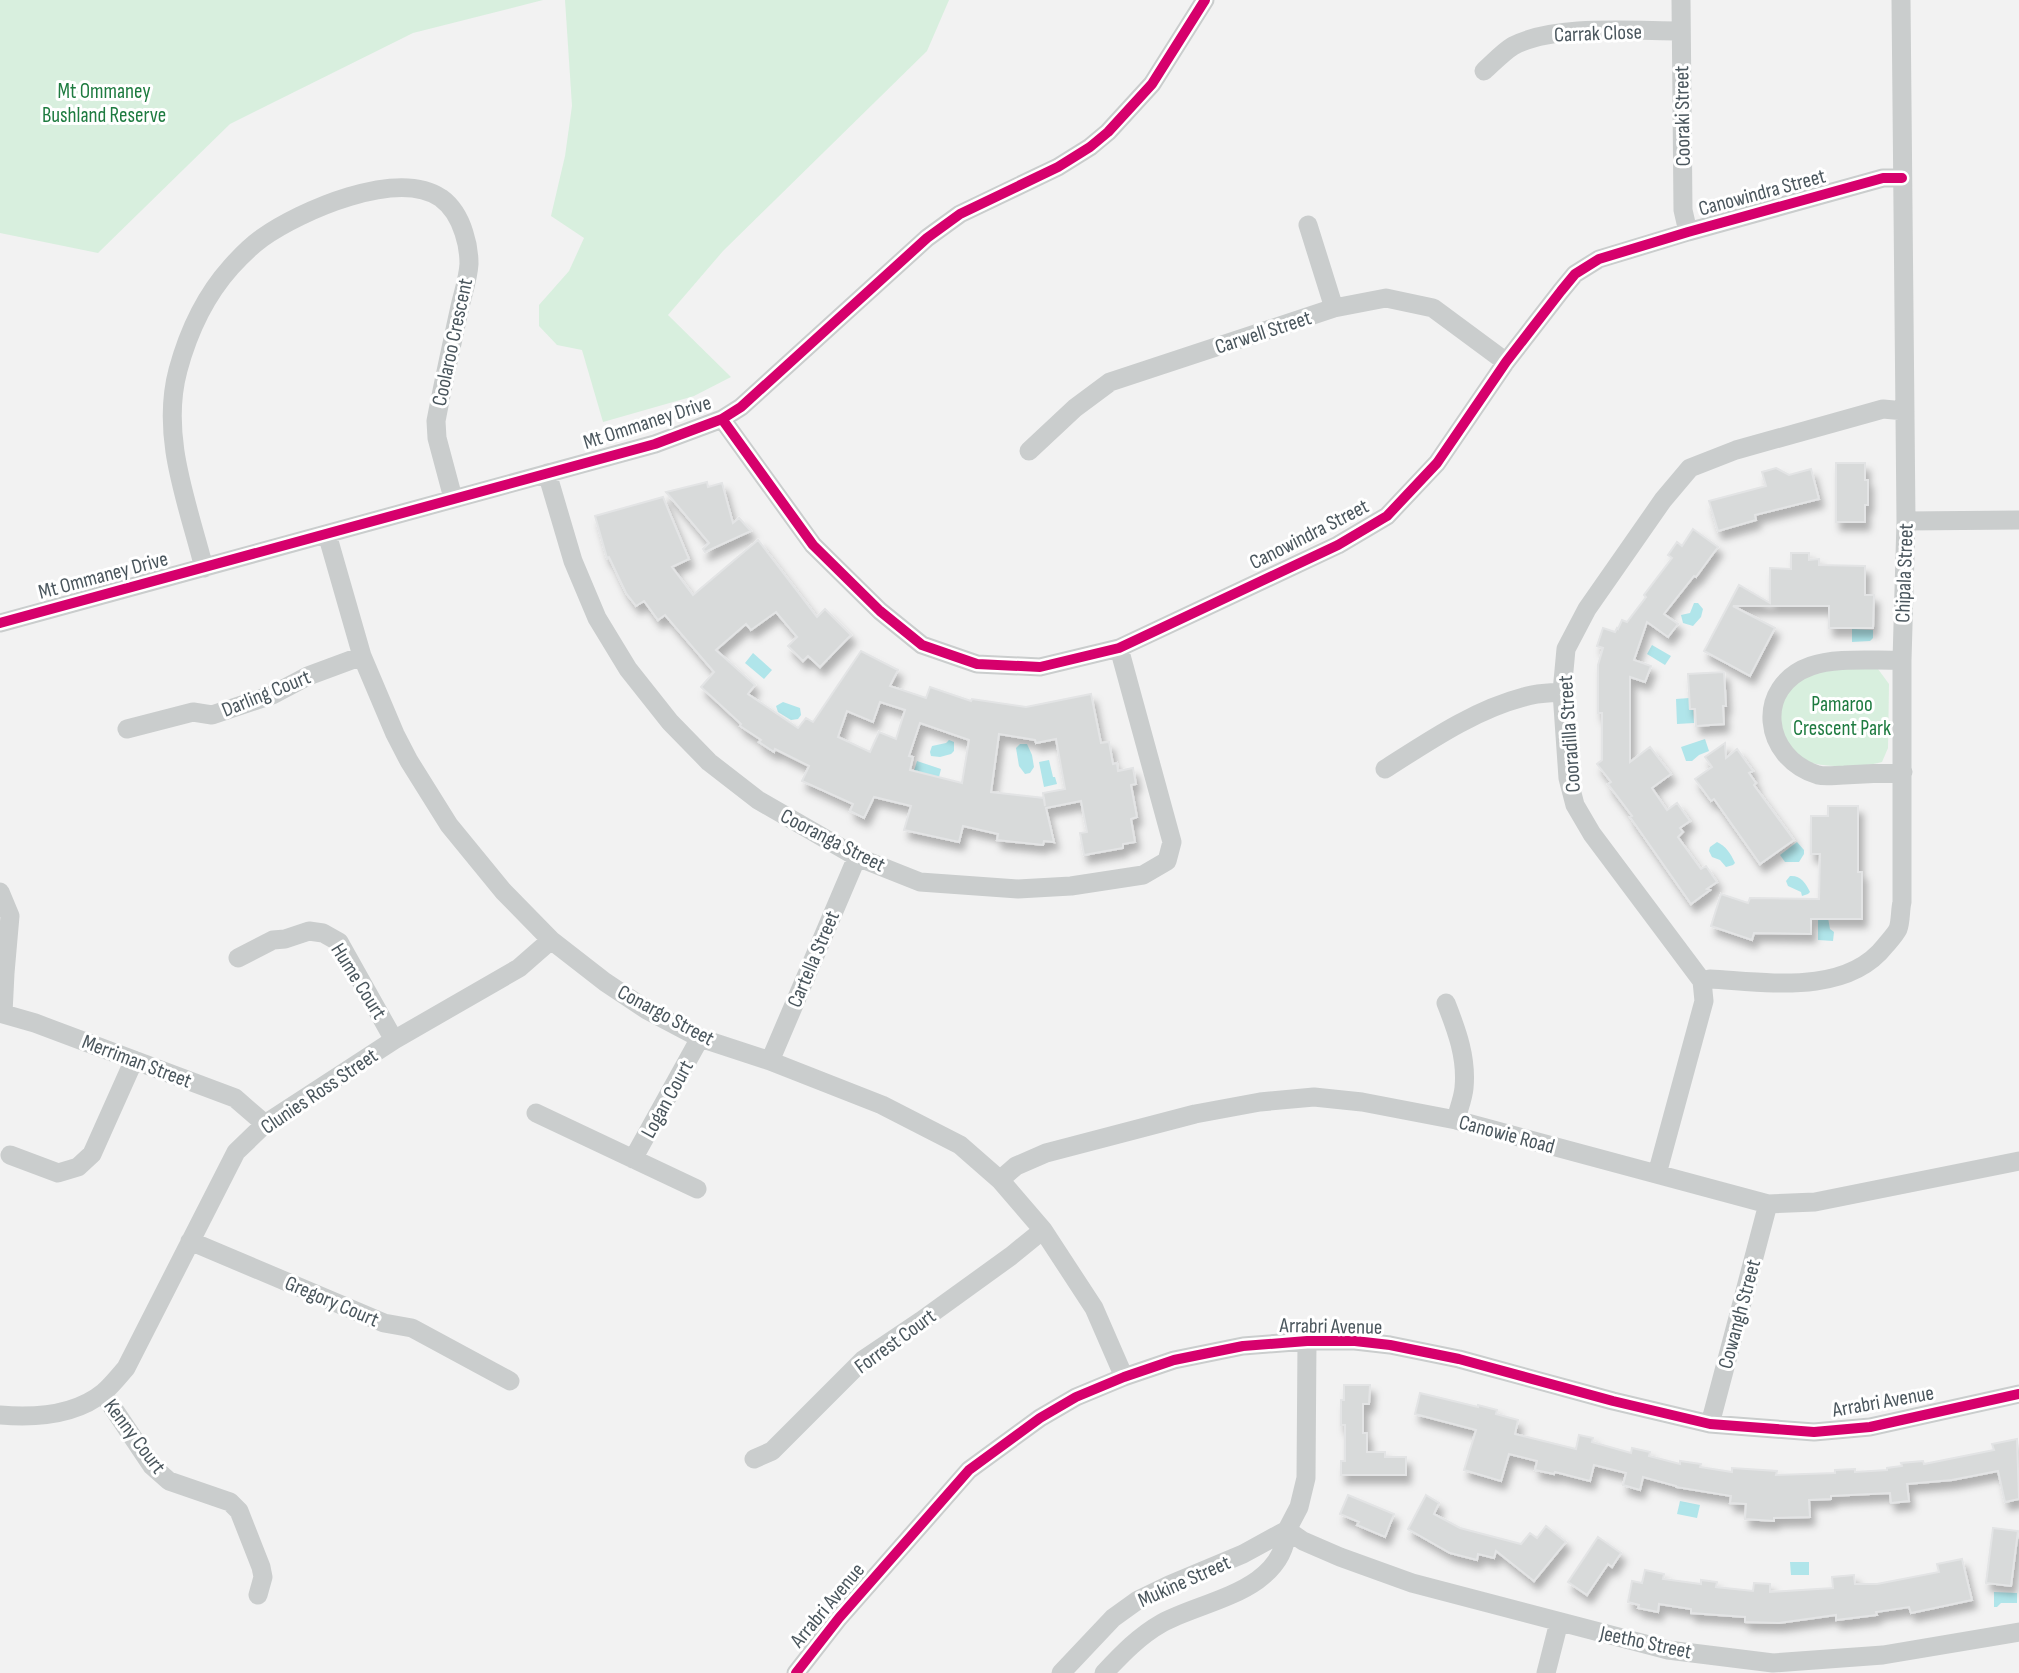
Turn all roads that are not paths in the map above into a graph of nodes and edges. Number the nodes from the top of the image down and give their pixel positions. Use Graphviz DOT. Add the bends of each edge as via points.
graph roads {
  1 [pos="1205,0"];
  2 [pos="1681,0"];
  3 [pos="1901,0"];
  4 [pos="1681,31"];
  5 [pos="1484,71"];
  6 [pos="1902,178"];
  7 [pos="1308,225"];
  8 [pos="1688,232"];
  9 [pos="1334,308"];
  10 [pos="1506,362"];
  11 [pos="1905,411"];
  12 [pos="722,419"];
  13 [pos="1029,451"];
  14 [pos="547,473"];
  15 [pos="453,498"];
  16 [pos="2019,520"];
  17 [pos="1906,521"];
  18 [pos="327,534"];
  19 [pos="204,568"];
  20 [pos="0,623"];
  21 [pos="1119,648"];
  22 [pos="362,656"];
  23 [pos="1902,660"];
  24 [pos="1562,692"];
  25 [pos="127,729"];
  26 [pos="1385,769"];
  27 [pos="1903,772"];
  28 [pos="857,857"];
  29 [pos="0,892"];
  30 [pos="551,940"];
  31 [pos="238,958"];
  32 [pos="1702,981"];
  33 [pos="1446,1003"];
  34 [pos="2,1013"];
  35 [pos="700,1038"];
  36 [pos="394,1040"];
  37 [pos="134,1060"];
  38 [pos="769,1061"];
  39 [pos="536,1113"];
  40 [pos="1456,1120"];
  41 [pos="265,1125"];
  42 [pos="10,1155"];
  43 [pos="633,1159"];
  44 [pos="2019,1161"];
  45 [pos="1657,1174"];
  46 [pos="1000,1180"];
  47 [pos="697,1189"];
  48 [pos="1768,1204"];
  49 [pos="1043,1230"];
  50 [pos="190,1241"];
  51 [pos="1307,1341"];
  52 [pos="1124,1377"];
  53 [pos="510,1381"];
  54 [pos="103,1393"];
  55 [pos="2019,1394"];
  56 [pos="0,1415"];
  57 [pos="1710,1424"];
  58 [pos="754,1459"];
  59 [pos="1287,1531"];
  60 [pos="258,1595"];
  61 [pos="1559,1622"];
  62 [pos="2019,1632"];
  63 [pos="1773,1668"];
  64 [pos="796,1673"];
  65 [pos="1061,1673"];
  66 [pos="1104,1673"];
  67 [pos="1546,1673"];
  1 -- 12 [label="street, Mt Ommaney Drive" via="1152,83 1108,132 1058,167 960,214 927,238 770,382"];
  2 -- 4 [label="street, Cooraki Street"];
  3 -- 6 [label="street, Chipala Street"];
  4 -- 5 [label="street, Carrak Close" via="1538,36 1511,47"];
  4 -- 8 [label="street, Cooraki Street" via="1683,210"];
  6 -- 8 [label="street, Canowindra Street" via="1883,178"];
  6 -- 11 [label="street, Chipala Street"];
  7 -- 9 [label="street"];
  8 -- 10 [label="street, Canowindra Street" via="1599,259 1575,274"];
  9 -- 10 [label="street, Carwell Street" via="1386,298 1433,308"];
  9 -- 13 [label="street, Carwell Street" via="1110,383"];
  10 -- 21 [label="street, Canowindra Street" via="1437,463 1387,516 1338,545"];
  11 -- 17 [label="street, Chipala Street"];
  11 -- 24 [label="street, Cooradilla Street" via="1882,409 1735,450 1690,468 1587,608 1566,649"];
  12 -- 14 [label="street, Mt Ommaney Drive" via="655,444"];
  12 -- 21 [label="street, Canowindra Street" via="813,545 922,645 977,664 1040,667"];
  14 -- 15 [label="street, Mt Ommaney Drive"];
  14 -- 28 [label="street, Cooranga Street" via="573,562 597,618 666,719 709,762 758,800"];
  15 -- 18 [label="street, Mt Ommaney Drive"];
  15 -- 19 [label="street, Coolaroo Crescent" via="436,421 469,264 465,235 457,215 441,198 417,189 360,193 297,216 260,239 229,268 189,334 177,373 172,423 175,457"];
  16 -- 17 [label="street"];
  17 -- 23 [label="street, Chipala Street"];
  18 -- 19 [label="street, Mt Ommaney Drive"];
  18 -- 22 [label="street, Conargo Street"];
  19 -- 20 [label="street, Mt Ommaney Drive"];
  21 -- 28 [label="street, Cooranga Street" via="1172,842 1167,861 1143,875 1018,889 920,882"];
  22 -- 25 [label="street, Darling Court" via="212,715 193,712"];
  22 -- 30 [label="street, Conargo Street" via="395,734 449,825"];
  23 -- 27 [label="street, Chipala Street"];
  23 -- 27 [label="street" via="1812,665 1778,689 1772,720 1776,741 1787,758 1820,776"];
  24 -- 26 [label="street" via="1526,696 1485,710"];
  24 -- 32 [label="street, Cooradilla Street" via="1568,778 1575,805"];
  27 -- 32 [label="street, Chipala Street" via="1902,902 1897,930 1879,953 1863,967 1807,984"];
  28 -- 38 [label="street, Cartella Street"];
  29 -- 34 [label="street" via="10,916"];
  30 -- 35 [label="street, Conargo Street" via="647,1010"];
  30 -- 36 [label="street, Clunies Ross Street" via="519,968"];
  31 -- 36 [label="street, Hume Court" via="273,940 309,931 323,933 339,942"];
  32 -- 45 [label="street" via="1704,1001"];
  33 -- 40 [label="street" via="1464,1055 1464,1089"];
  34 -- 37 [label="street, Merriman Street"];
  35 -- 38 [label="street, Conargo Street"];
  35 -- 43 [label="street, Logan Court"];
  36 -- 41 [label="street, Clunies Ross Street"];
  37 -- 41 [label="street, Merriman Street" via="235,1098"];
  37 -- 42 [label="street" via="92,1154 78,1167 58,1173"];
  38 -- 46 [label="street, Conargo Street" via="882,1105 960,1145"];
  39 -- 43 [label="street, Logan Court"];
  40 -- 45 [label="street, Canowie Road"];
  40 -- 46 [label="street, Canowie Road" via="1314,1097 1260,1102 1046,1153 1016,1166"];
  41 -- 50 [label="street, Clunies Ross Street" via="236,1152"];
  43 -- 47 [label="street, Logan Court"];
  44 -- 48 [label="street, Canowie Road" via="1815,1202"];
  45 -- 48 [label="street, Canowie Road"];
  46 -- 49 [label="street, Conargo Street"];
  48 -- 57 [label="street, Cowangh Street"];
  49 -- 52 [label="street, Conargo Street" via="1094,1308"];
  49 -- 58 [label="street, Forrest Court" via="863,1360 772,1451"];
  50 -- 53 [label="street, Gregory Court" via="384,1323 412,1328"];
  50 -- 54 [label="street, Clunies Ross Street" via="126,1368"];
  51 -- 52 [label="street, Arrabri Avenue" via="1243,1346 1174,1360"];
  51 -- 57 [label="street, Arrabri Avenue" via="1390,1345 1459,1359"];
  51 -- 59 [label="street, Mukine Street" via="1306,1478"];
  52 -- 64 [label="street, Arrabri Avenue" via="1040,1418 969,1470"];
  54 -- 56 [label="street, Clunies Ross Street" via="72,1409 41,1416"];
  54 -- 60 [label="street, Kenny Court" via="152,1466 169,1481 230,1502 239,1511 261,1567"];
  55 -- 57 [label="street, Arrabri Avenue" via="1870,1427 1814,1432"];
  59 -- 61 [label="street, Jeetho Street" via="1340,1557 1412,1583"];
  59 -- 65 [label="street, Mukine Street" via="1138,1600 1113,1618"];
  59 -- 66 [label="street, Mukine Street" via="1278,1559 1250,1585 1160,1624"];
  61 -- 63 [label="street, Jeetho Street" via="1668,1650"];
  61 -- 67 [label="street"];
  62 -- 63 [label="street, Jeetho Street" via="1883,1656"];
}
